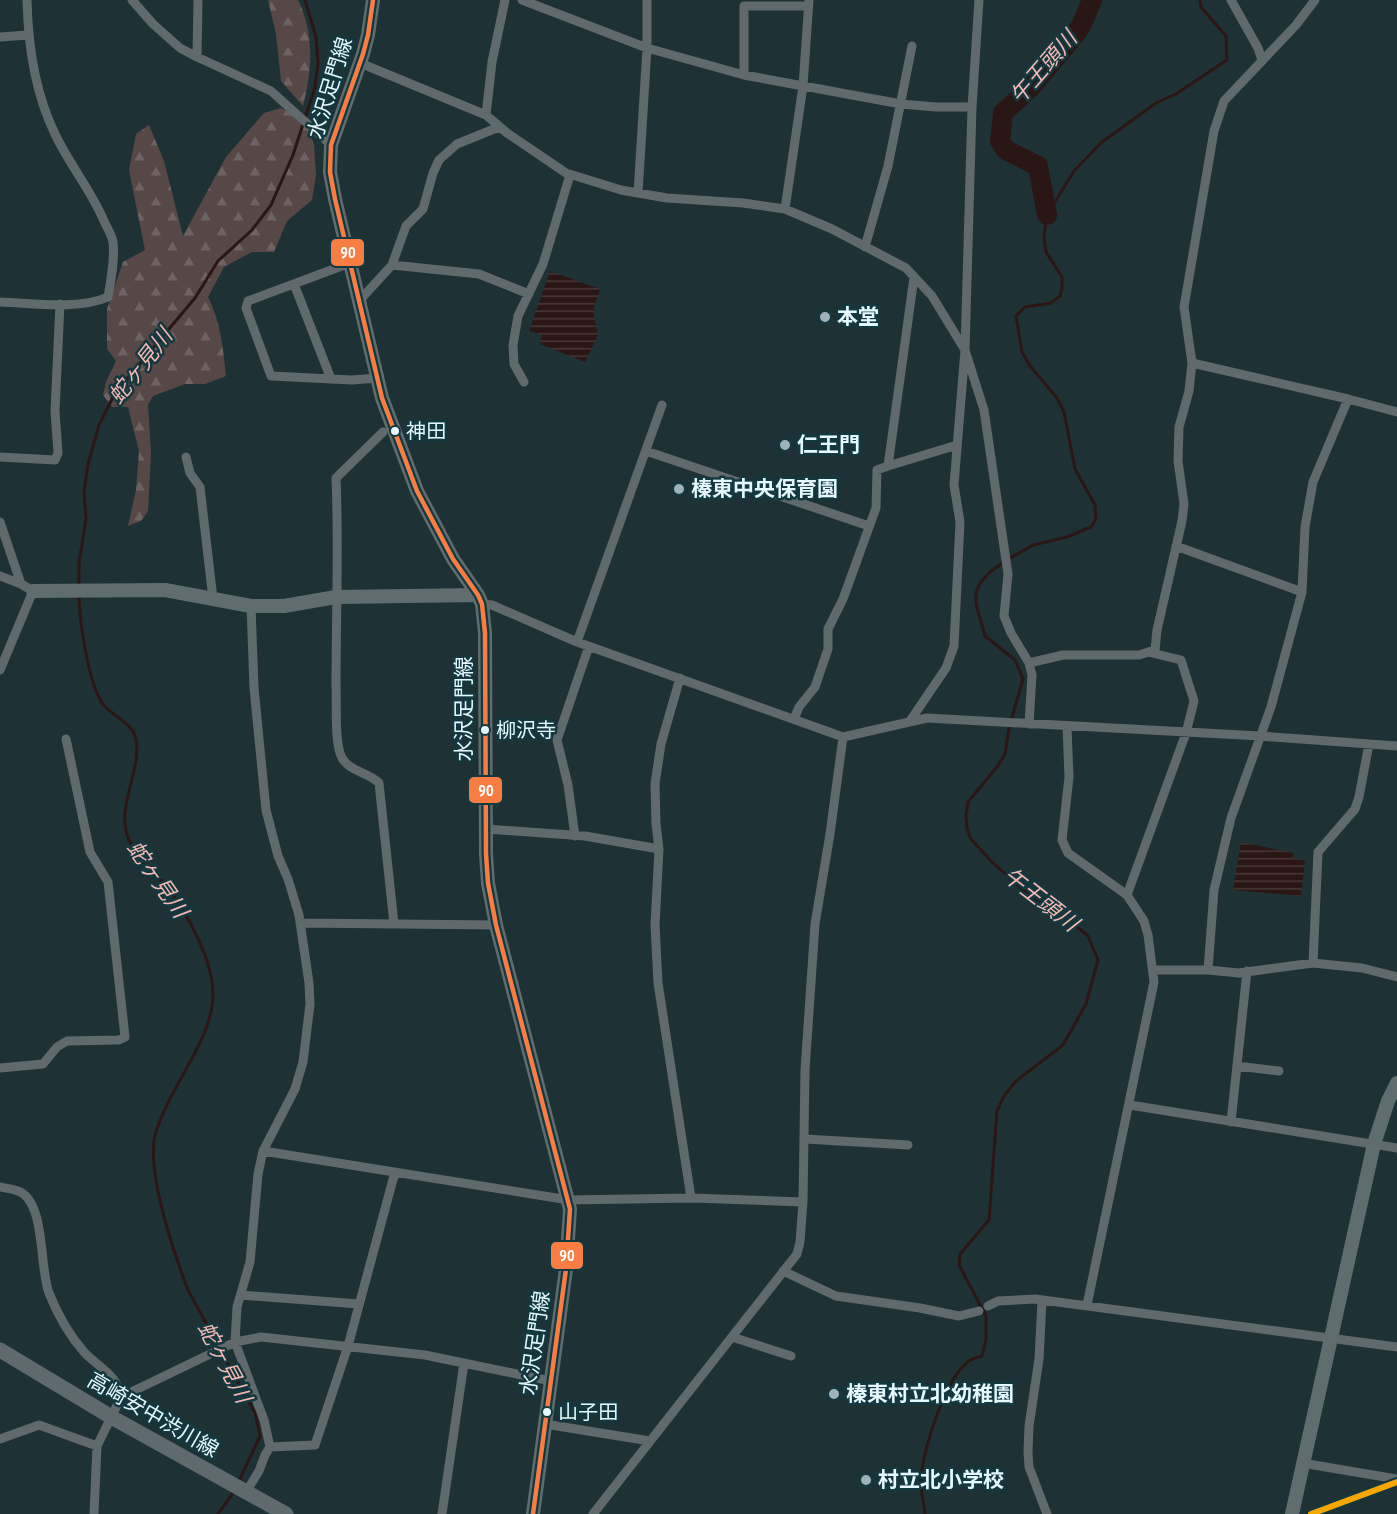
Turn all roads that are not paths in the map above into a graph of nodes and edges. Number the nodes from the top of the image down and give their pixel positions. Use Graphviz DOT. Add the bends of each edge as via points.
graph roads {
  1 [pos="27,0"];
  2 [pos="132,0"];
  3 [pos="198,0"];
  4 [pos="373,0"];
  5 [pos="505,0"];
  6 [pos="522,0"];
  7 [pos="647,0"];
  8 [pos="979,0"];
  9 [pos="1231,0"];
  10 [pos="1315,0"];
  11 [pos="808,3"];
  12 [pos="28,35"];
  13 [pos="0,37"];
  14 [pos="912,46"];
  15 [pos="647,48"];
  16 [pos="197,57"];
  17 [pos="1262,60"];
  18 [pos="360,63"];
  19 [pos="744,75"];
  20 [pos="802,86"];
  21 [pos="901,104"];
  22 [pos="972,107"];
  23 [pos="486,115"];
  24 [pos="499,127"];
  25 [pos="331,145"];
  26 [pos="570,175"];
  27 [pos="639,193"];
  28 [pos="785,209"];
  29 [pos="865,247"];
  30 [pos="350,263"];
  31 [pos="392,265"];
  32 [pos="914,277"];
  33 [pos="294,284"];
  34 [pos="529,294"];
  35 [pos="359,301"];
  36 [pos="0,302"];
  37 [pos="60,304"];
  38 [pos="965,350"];
  39 [pos="1192,363"];
  40 [pos="378,378"];
  41 [pos="331,379"];
  42 [pos="524,382"];
  43 [pos="1348,399"];
  44 [pos="662,405"];
  45 [pos="1397,412"];
  46 [pos="383,432"];
  47 [pos="957,445"];
  48 [pos="646,451"];
  49 [pos="186,456"];
  50 [pos="0,457"];
  51 [pos="888,466"];
  52 [pos="0,522"];
  53 [pos="869,526"];
  54 [pos="1176,546"];
  55 [pos="0,576"];
  56 [pos="27,588"];
  57 [pos="1302,592"];
  58 [pos="336,597"];
  59 [pos="213,599"];
  60 [pos="480,599"];
  61 [pos="251,606"];
  62 [pos="577,642"];
  63 [pos="589,646"];
  64 [pos="1148,652"];
  65 [pos="1029,663"];
  66 [pos="0,670"];
  67 [pos="680,678"];
  68 [pos="794,719"];
  69 [pos="910,721"];
  70 [pos="1025,725"];
  71 [pos="1067,727"];
  72 [pos="1186,733"];
  73 [pos="1260,736"];
  74 [pos="843,737"];
  75 [pos="66,739"];
  76 [pos="1369,744"];
  77 [pos="1397,746"];
  78 [pos="486,829"];
  79 [pos="575,836"];
  80 [pos="659,849"];
  81 [pos="1126,895"];
  82 [pos="300,923"];
  83 [pos="394,924"];
  84 [pos="496,925"];
  85 [pos="1313,963"];
  86 [pos="1154,970"];
  87 [pos="1208,970"];
  88 [pos="1247,971"];
  89 [pos="1397,977"];
  90 [pos="1237,1066"];
  91 [pos="0,1068"];
  92 [pos="1279,1071"];
  93 [pos="1397,1083"];
  94 [pos="1130,1106"];
  95 [pos="1231,1122"];
  96 [pos="805,1139"];
  97 [pos="1374,1144"];
  98 [pos="908,1145"];
  99 [pos="1397,1148"];
  100 [pos="263,1151"];
  101 [pos="395,1172"];
  102 [pos="0,1187"];
  103 [pos="691,1198"];
  104 [pos="569,1200"];
  105 [pos="803,1202"];
  106 [pos="783,1271"];
  107 [pos="241,1295"];
  108 [pos="1042,1301"];
  109 [pos="359,1304"];
  110 [pos="1087,1305"];
  111 [pos="988,1306"];
  112 [pos="979,1311"];
  113 [pos="732,1337"];
  114 [pos="1330,1337"];
  115 [pos="235,1342"];
  116 [pos="348,1346"];
  117 [pos="1397,1347"];
  118 [pos="0,1350"];
  119 [pos="791,1356"];
  120 [pos="464,1363"];
  121 [pos="551,1381"];
  122 [pos="122,1397"];
  123 [pos="113,1418"];
  124 [pos="545,1424"];
  125 [pos="0,1439"];
  126 [pos="650,1441"];
  127 [pos="97,1446"];
  128 [pos="270,1447"];
  129 [pos="1302,1463"];
  130 [pos="1397,1479"];
  131 [pos="246,1492"];
  132 [pos="267,1509"];
  133 [pos="94,1514"];
  134 [pos="286,1514"];
  135 [pos="442,1514"];
  136 [pos="533,1514"];
  137 [pos="593,1514"];
  138 [pos="1047,1514"];
  139 [pos="1292,1514"];
  1 -- 12 [label="street"];
  2 -- 16 [label="street" via="180,48"];
  3 -- 16 [label="street"];
  4 -- 18 [label="main road, 水沢足門線"];
  5 -- 23 [label="street"];
  6 -- 15 [label="street"];
  7 -- 15 [label="street"];
  8 -- 22 [label="street"];
  9 -- 17 [label="street"];
  10 -- 17 [label="street"];
  11 -- 19 [label="street" via="744,6"];
  11 -- 20 [label="street"];
  12 -- 13 [label="street"];
  12 -- 37 [label="street" via="42,101 54,132 96,200 113,241 108,297"];
  14 -- 21 [label="street"];
  15 -- 19 [label="street"];
  15 -- 27 [label="street"];
  16 -- 25 [label="street" via="271,92"];
  17 -- 39 [label="street" via="1224,101 1214,131 1184,307"];
  18 -- 23 [label="street"];
  18 -- 25 [label="main road, 水沢足門線"];
  19 -- 20 [label="street"];
  20 -- 21 [label="street"];
  20 -- 28 [label="street"];
  21 -- 22 [label="street"];
  21 -- 29 [label="street"];
  22 -- 38 [label="street"];
  23 -- 24 [label="street"];
  24 -- 26 [label="street"];
  24 -- 31 [label="street" via="457,144 440,160 423,209 406,226"];
  25 -- 30 [label="main road, 水沢足門線" via="330,172"];
  26 -- 27 [label="street"];
  26 -- 34 [label="street" via="543,264"];
  27 -- 28 [label="street"];
  28 -- 29 [label="street"];
  29 -- 32 [label="street" via="906,268"];
  30 -- 33 [label="street"];
  30 -- 35 [label="main road, 水沢足門線"];
  31 -- 34 [label="street" via="479,274"];
  31 -- 35 [label="street"];
  32 -- 38 [label="street" via="932,296"];
  32 -- 51 [label="street"];
  33 -- 41 [label="street"];
  33 -- 41 [label="street" via="248,301 246,308 271,376"];
  34 -- 42 [label="street" via="518,316 513,345 514,364"];
  35 -- 40 [label="main road, 水沢足門線"];
  36 -- 37 [label="street"];
  37 -- 50 [label="street" via="55,411 58,453 55,460"];
  38 -- 47 [label="street"];
  38 -- 65 [label="street" via="984,410 1006,553 1004,616"];
  39 -- 43 [label="street"];
  39 -- 54 [label="street" via="1179,427 1178,461 1184,504"];
  40 -- 41 [label="street"];
  40 -- 60 [label="main road, 水沢足門線" via="417,491 453,559"];
  43 -- 45 [label="street"];
  43 -- 57 [label="street" via="1313,482 1305,527"];
  44 -- 48 [label="street"];
  46 -- 58 [label="street" via="336,478"];
  47 -- 51 [label="street"];
  47 -- 69 [label="street" via="954,485 960,522 954,646 946,668"];
  48 -- 53 [label="street"];
  48 -- 62 [label="street"];
  49 -- 59 [label="street" via="190,473 200,487"];
  51 -- 53 [label="street" via="877,470 876,508"];
  52 -- 56 [label="street"];
  53 -- 68 [label="street" via="828,629 828,649 815,687"];
  54 -- 57 [label="street"];
  54 -- 64 [label="street" via="1155,650"];
  55 -- 56 [label="street"];
  56 -- 59 [label="main road" via="165,590"];
  56 -- 66 [label="street"];
  57 -- 73 [label="street"];
  58 -- 60 [label="main road"];
  58 -- 61 [label="main road" via="284,606"];
  58 -- 83 [label="street" via="340,755 351,768 379,783"];
  59 -- 61 [label="main road"];
  60 -- 62 [label="street"];
  60 -- 78 [label="main road, 水沢足門線" via="485,633"];
  61 -- 82 [label="street" via="254,688 266,810"];
  62 -- 63 [label="street"];
  63 -- 67 [label="street"];
  63 -- 79 [label="street" via="557,740"];
  64 -- 65 [label="street" via="1139,656 1063,655"];
  64 -- 72 [label="street" via="1181,660 1194,701"];
  65 -- 70 [label="street" via="1032,675"];
  67 -- 68 [label="street"];
  67 -- 80 [label="street" via="661,744 656,784"];
  68 -- 74 [label="street"];
  69 -- 70 [label="street" via="927,718"];
  69 -- 74 [label="street"];
  70 -- 71 [label="street"];
  71 -- 72 [label="street"];
  71 -- 81 [label="street" via="1069,777 1064,848"];
  72 -- 73 [label="street"];
  72 -- 81 [label="street"];
  73 -- 76 [label="street"];
  73 -- 87 [label="street" via="1232,818 1214,890"];
  74 -- 96 [label="street" via="815,924 805,1070"];
  75 -- 91 [label="street" via="90,852 108,882 125,1037 68,1041 57,1047 44,1064"];
  76 -- 77 [label="street"];
  76 -- 85 [label="street" via="1355,809 1318,852"];
  78 -- 79 [label="street"];
  78 -- 84 [label="main road, 水沢足門線" via="488,883"];
  79 -- 80 [label="street"];
  80 -- 103 [label="street" via="655,925 658,983"];
  81 -- 86 [label="street" via="1144,921"];
  82 -- 83 [label="street"];
  82 -- 100 [label="street" via="310,1004 303,1062 295,1089"];
  83 -- 84 [label="street"];
  84 -- 104 [label="main road, 水沢足門線"];
  85 -- 88 [label="street"];
  85 -- 89 [label="street" via="1362,968"];
  86 -- 87 [label="street"];
  86 -- 94 [label="street"];
  87 -- 88 [label="street"];
  88 -- 90 [label="street"];
  90 -- 92 [label="street"];
  90 -- 95 [label="street"];
  93 -- 97 [label="main road"];
  94 -- 95 [label="street"];
  94 -- 110 [label="street"];
  95 -- 97 [label="street"];
  96 -- 98 [label="street"];
  96 -- 105 [label="street"];
  97 -- 99 [label="street"];
  97 -- 114 [label="main road"];
  100 -- 101 [label="street"];
  100 -- 107 [label="street" via="250,1262"];
  101 -- 104 [label="street"];
  101 -- 109 [label="street"];
  102 -- 122 [label="street" via="20,1191 31,1203 40,1232 49,1292 84,1352 115,1381"];
  103 -- 104 [label="street"];
  103 -- 105 [label="street"];
  104 -- 121 [label="main road, 水沢足門線" via="566,1269"];
  105 -- 106 [label="street" via="797,1254"];
  106 -- 112 [label="street" via="836,1296 959,1316"];
  106 -- 113 [label="street"];
  107 -- 109 [label="street"];
  107 -- 115 [label="street"];
  108 -- 110 [label="street"];
  108 -- 111 [label="street" via="998,1301"];
  108 -- 138 [label="street" via="1028,1452 1029,1467"];
  109 -- 116 [label="street"];
  110 -- 114 [label="street"];
  113 -- 119 [label="street"];
  113 -- 126 [label="street"];
  114 -- 117 [label="street"];
  114 -- 129 [label="main road"];
  115 -- 116 [label="street" via="261,1337"];
  115 -- 122 [label="street"];
  115 -- 128 [label="street" via="268,1431"];
  116 -- 120 [label="street"];
  116 -- 128 [label="street" via="315,1445"];
  118 -- 123 [label="main road, 高崎安中渋川線"];
  120 -- 121 [label="street"];
  120 -- 135 [label="street"];
  121 -- 124 [label="main road, 水沢足門線"];
  122 -- 123 [label="street"];
  123 -- 127 [label="street"];
  123 -- 131 [label="main road, 高崎安中渋川線"];
  124 -- 126 [label="street"];
  124 -- 136 [label="main road, 水沢足門線"];
  125 -- 127 [label="street" via="39,1425"];
  126 -- 137 [label="street"];
  127 -- 133 [label="street"];
  128 -- 131 [label="street"];
  129 -- 130 [label="street"];
  129 -- 139 [label="main road"];
  131 -- 132 [label="main road, 高崎安中渋川線"];
  132 -- 134 [label="main road, 高崎安中渋川線"];
}
